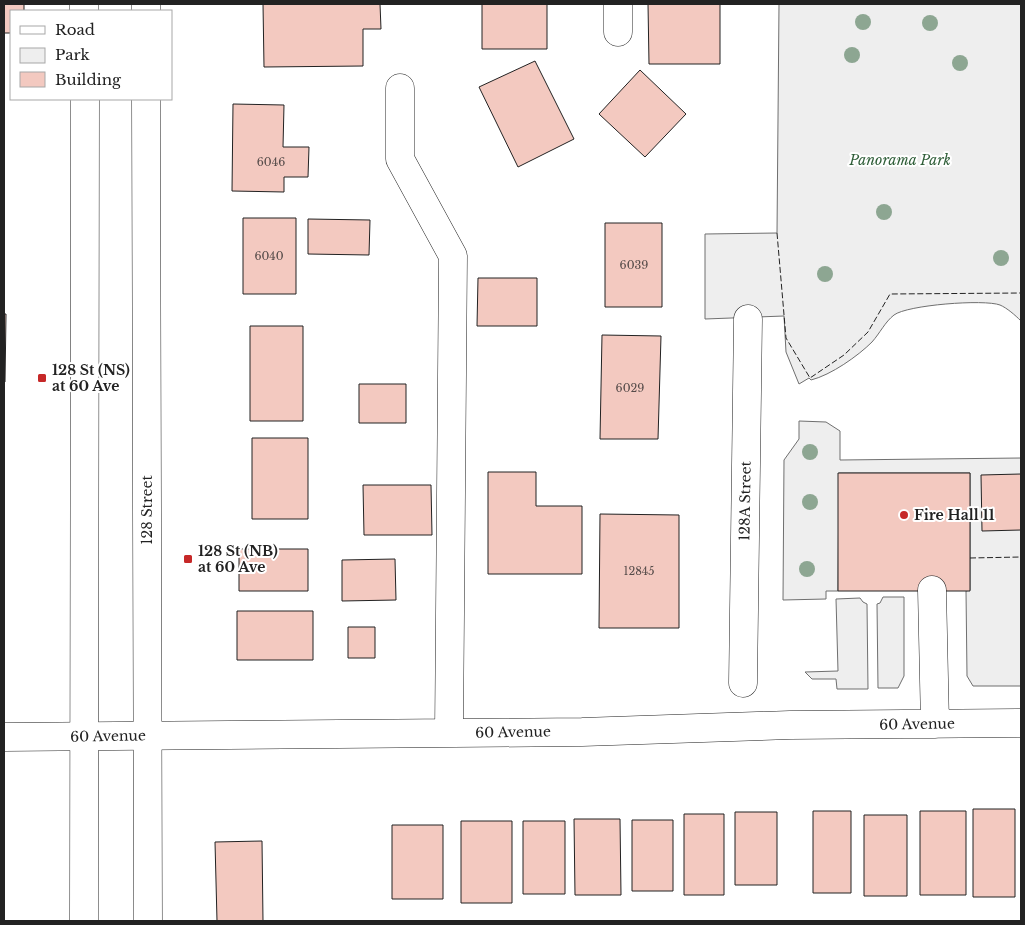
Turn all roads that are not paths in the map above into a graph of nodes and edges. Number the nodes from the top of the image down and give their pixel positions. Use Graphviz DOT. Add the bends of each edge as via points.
graph roads {
  1 [pos="618,4"];
  2 [pos="618,32"];
  3 [pos="400,88"];
  4 [pos="85,100"];
  5 [pos="146,100"];
  6 [pos="748,319"];
  7 [pos="932,590"];
  8 [pos="743,683"];
  9 [pos="1021,723"];
  10 [pos="934,724"];
  11 [pos="449,733"];
  12 [pos="84,736"];
  13 [pos="148,736"];
  14 [pos="4,737"];
  15 [pos="84,921"];
  16 [pos="148,921"];
  1 -- 2 [label="main road"];
  3 -- 11 [label="main road" via="400,158 453,256"];
  4 -- 12 [label="main road"];
  5 -- 13 [label="main road, 128 Street"];
  6 -- 8 [label="main road, 128A Street"];
  7 -- 10 [label="main road"];
  9 -- 10 [label="main road, 60 Avenue"];
  10 -- 11 [label="main road, 60 Avenue"];
  11 -- 13 [label="main road, 60 Avenue"];
  12 -- 13 [label="main road, 60 Avenue"];
  12 -- 14 [label="main road, 60 Avenue"];
  12 -- 15 [label="main road"];
  13 -- 16 [label="main road, 128 Street"];
}
